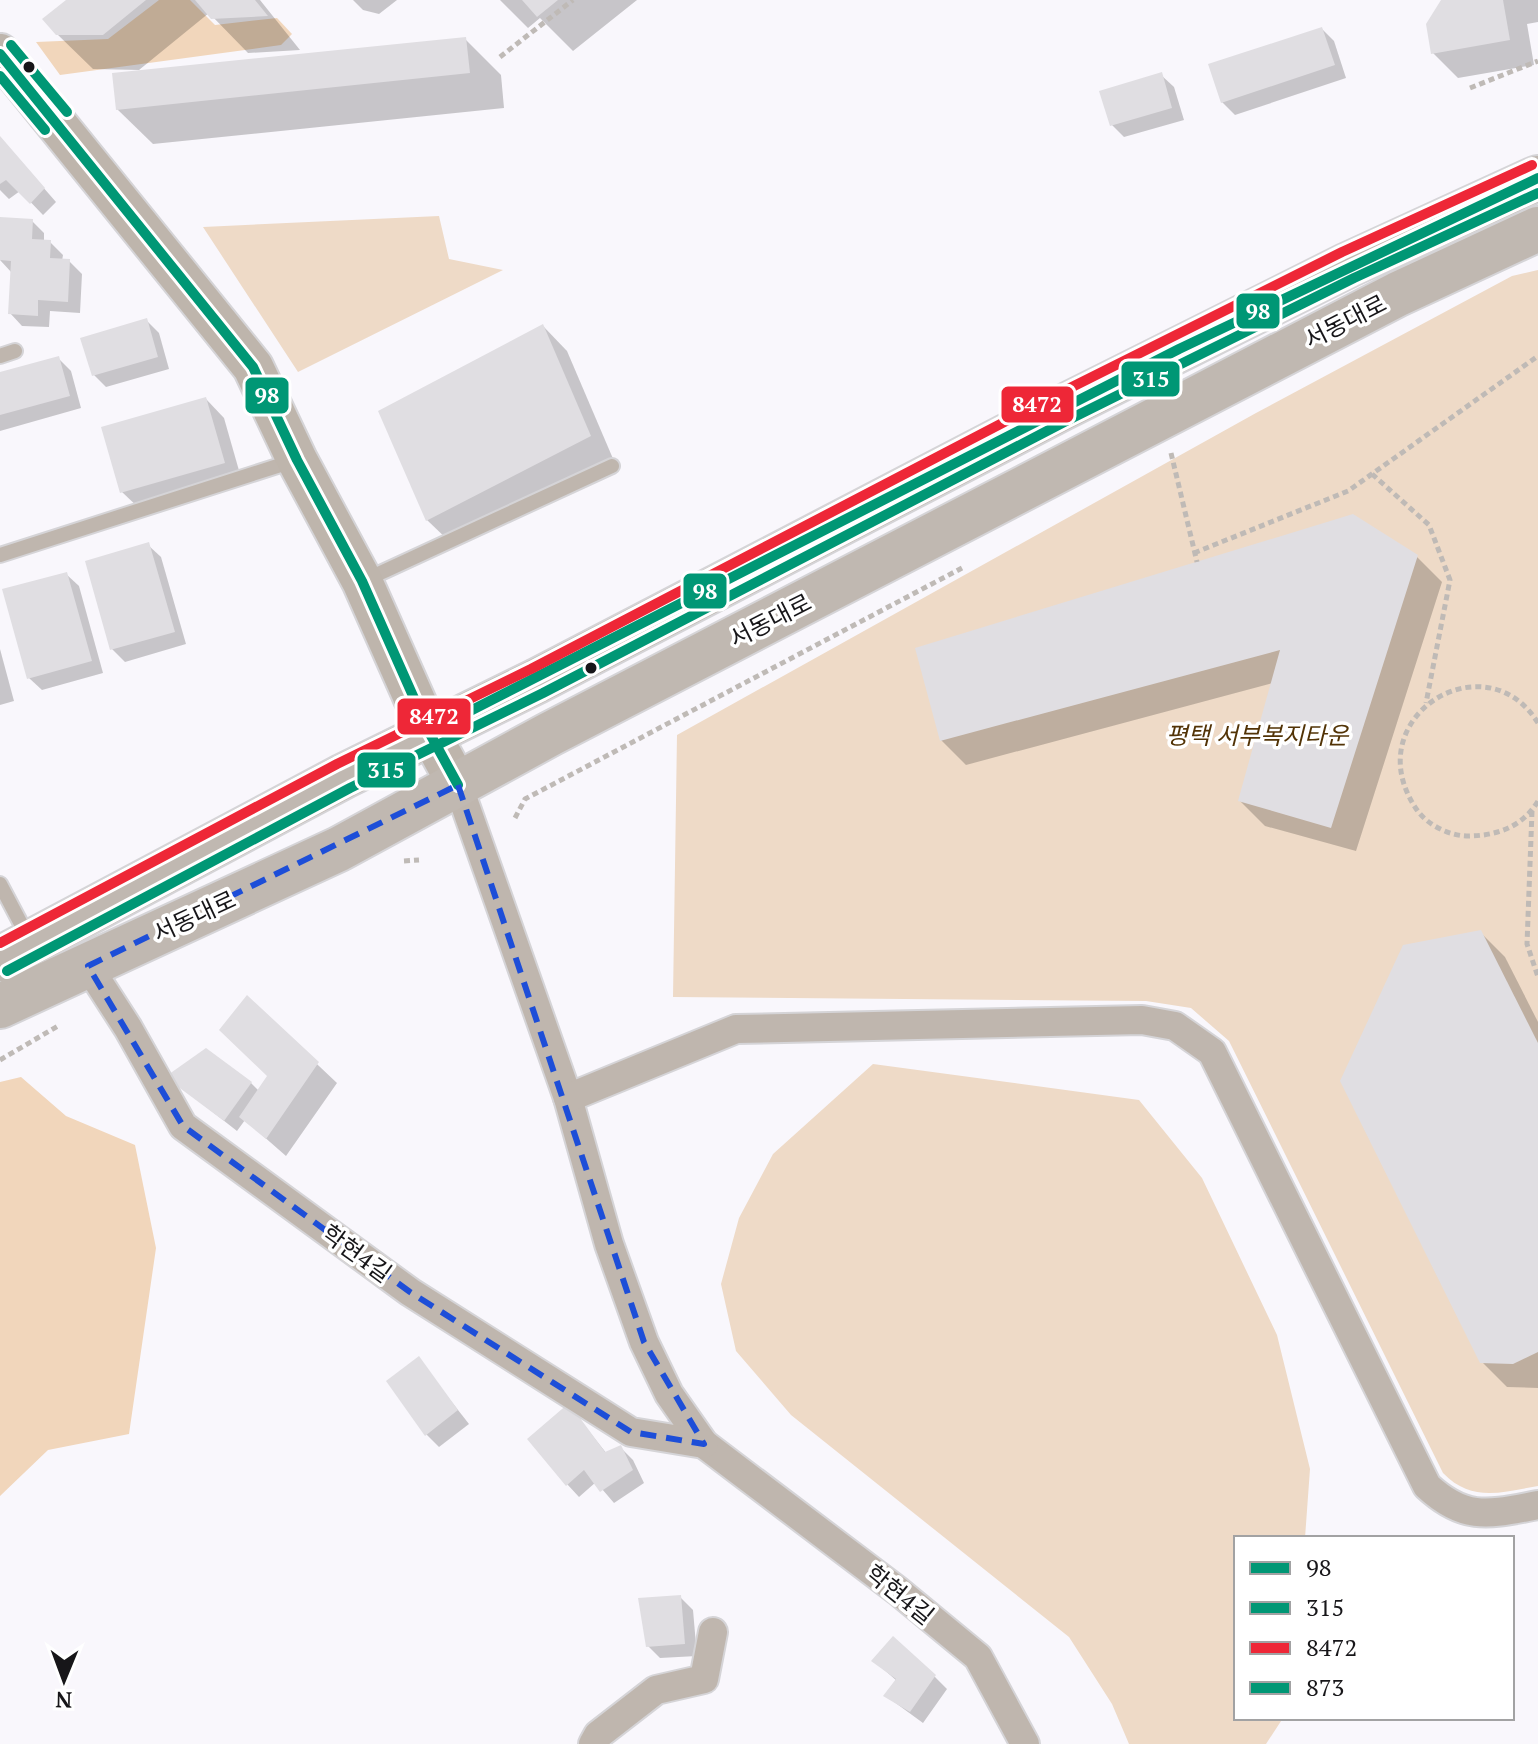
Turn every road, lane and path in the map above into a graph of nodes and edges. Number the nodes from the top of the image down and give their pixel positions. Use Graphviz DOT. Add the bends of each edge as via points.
graph roads {
  1 [pos="573,0"];
  2 [pos="0,54"];
  3 [pos="500,57"];
  4 [pos="1538,61"];
  5 [pos="1470,88"];
  6 [pos="1538,178"];
  7 [pos="1538,229"];
  8 [pos="1538,356"];
  9 [pos="1168,445"];
  10 [pos="297,460"];
  11 [pos="612,466"];
  12 [pos="1372,474"];
  13 [pos="1194,553"];
  14 [pos="0,555"];
  15 [pos="1197,562"];
  16 [pos="362,581"];
  17 [pos="1426,704"];
  18 [pos="1538,723"];
  19 [pos="429,732"];
  20 [pos="458,785"];
  21 [pos="1538,801"];
  22 [pos="1532,811"];
  23 [pos="0,884"];
  24 [pos="16,951"];
  25 [pos="88,966"];
  26 [pos="1538,977"];
  27 [pos="0,1006"];
  28 [pos="64,1023"];
  29 [pos="0,1060"];
  30 [pos="568,1098"];
  31 [pos="704,1444"];
  32 [pos="1538,1505"];
  33 [pos="713,1632"];
  34 [pos="593,1744"];
  35 [pos="1025,1744"];
  1 -- 3 [label="path"];
  2 -- 10 [label="street" via="253,367"];
  4 -- 5 [label="path"];
  6 -- 19 [label="main road, 서동대로" via="1313,282"];
  7 -- 20 [label="main road, 서동대로" via="1398,294"];
  8 -- 12 [label="path"];
  9 -- 13 [label="path"];
  10 -- 14 [label="lane"];
  10 -- 16 [label="street"];
  11 -- 16 [label="lane"];
  12 -- 13 [label="path" via="1348,491"];
  12 -- 17 [label="path" via="1429,525 1450,580"];
  13 -- 15 [label="path"];
  16 -- 19 [label="street"];
  17 -- 18 [label="path" via="1472,686 1496,690 1518,701"];
  17 -- 22 [label="path" via="1409,723 1400,746 1399,771 1420,815 1440,830 1464,837 1489,836 1513,827"];
  19 -- 20 [label="street"];
  19 -- 24 [label="main road, 서동대로"];
  20 -- 25 [label="main road, 서동대로" via="339,849"];
  20 -- 30 [label="street, 학현4길"];
  21 -- 22 [label="path"];
  22 -- 26 [label="path" via="1527,944"];
  23 -- 24 [label="lane"];
  25 -- 27 [label="main road, 서동대로"];
  25 -- 31 [label="street, 학현4길" via="183,1126 410,1292 631,1432"];
  28 -- 29 [label="path"];
  30 -- 31 [label="street, 학현4길" via="609,1244 644,1342 669,1394"];
  30 -- 32 [label="street" via="736,1029 1142,1020 1175,1026 1212,1052 1427,1486 1451,1505 1483,1515"];
  31 -- 35 [label="street, 학현4길" via="978,1657"];
  33 -- 34 [label="street" via="704,1679 656,1690"];
}
